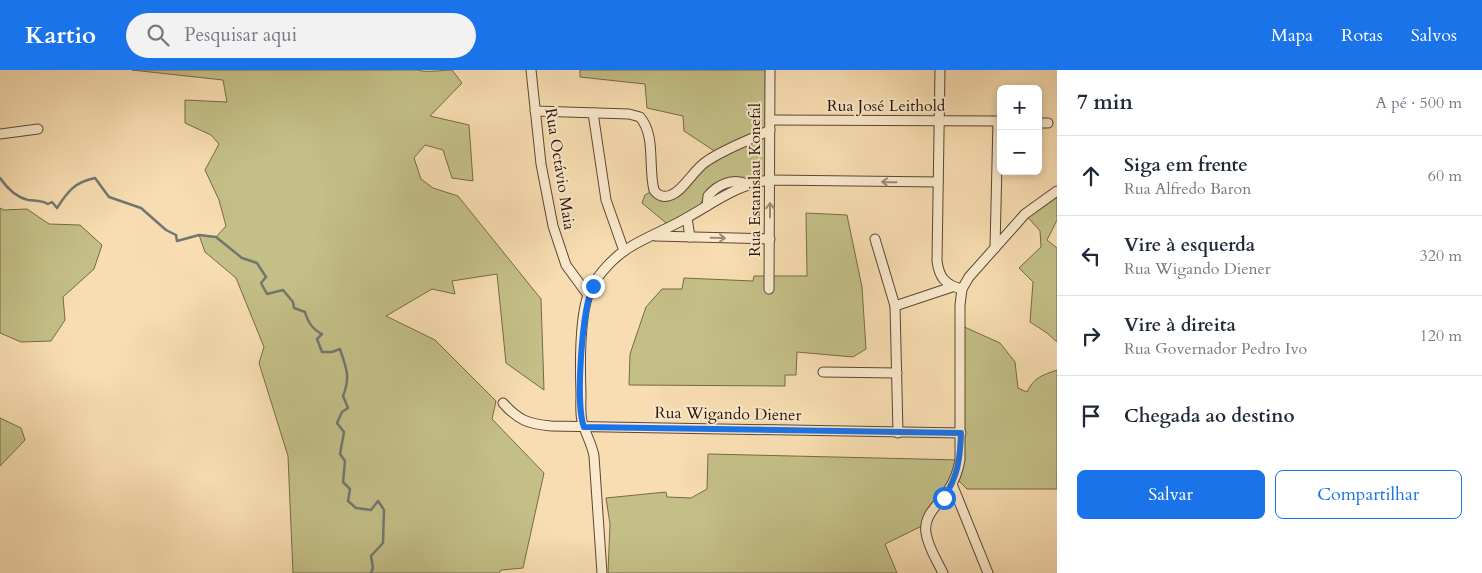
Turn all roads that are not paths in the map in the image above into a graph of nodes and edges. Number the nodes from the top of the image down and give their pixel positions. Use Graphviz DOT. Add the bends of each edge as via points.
graph roads {
  1 [pos="531,70"];
  2 [pos="770,70"];
  3 [pos="940,70"];
  4 [pos="535,111"];
  5 [pos="593,113"];
  6 [pos="770,120"];
  7 [pos="939,121"];
  8 [pos="997,121"];
  9 [pos="1042,123"];
  10 [pos="1048,123"];
  11 [pos="38,129"];
  12 [pos="770,130"];
  13 [pos="1000,130"];
  14 [pos="0,134"];
  15 [pos="770,180"];
  16 [pos="938,182"];
  17 [pos="1057,191"];
  18 [pos="687,218"];
  19 [pos="652,236"];
  20 [pos="690,237"];
  21 [pos="770,239"];
  22 [pos="875,239"];
  23 [pos="996,248"];
  24 [pos="624,251"];
  25 [pos="957,288"];
  26 [pos="770,289"];
  27 [pos="588,295"];
  28 [pos="895,306"];
  29 [pos="822,372"];
  30 [pos="896,374"];
  31 [pos="503,403"];
  32 [pos="584,427"];
  33 [pos="898,433"];
  34 [pos="961,433"];
  35 [pos="952,484"];
  36 [pos="602,573"];
  37 [pos="943,573"];
  38 [pos="988,573"];
  1 -- 4 [label="street, Rua Octávio Maia"];
  2 -- 6 [label="street, Rua Estanislau Konefal"];
  3 -- 7 [label="street"];
  4 -- 5 [label="street"];
  4 -- 27 [label="street, Rua Octávio Maia" via="544,183 557,241 566,265"];
  5 -- 12 [label="street" via="640,117 648,135 654,190 661,196 676,193 708,160"];
  5 -- 24 [label="street" via="606,200"];
  6 -- 7 [label="street, Rua José Leithold"];
  6 -- 12 [label="street, Rua Estanislau Konefal"];
  7 -- 8 [label="street, Rua José Leithold"];
  7 -- 16 [label="street"];
  9 -- 10 [label="street"];
  11 -- 14 [label="street"];
  12 -- 15 [label="street, Rua Estanislau Konefal"];
  13 -- 23 [label="street"];
  16 -- 15 [label="street, one-way"];
  15 -- 18 [label="street" via="735,189"];
  21 -- 15 [label="street, Rua Estanislau Konefal, one-way"];
  16 -- 25 [label="street" via="938,269 942,279"];
  17 -- 23 [label="street" via="1025,214"];
  18 -- 19 [label="street"];
  18 -- 20 [label="street"];
  19 -- 20 [label="street"];
  19 -- 24 [label="street"];
  20 -- 21 [label="street, one-way"];
  21 -- 26 [label="street, Rua Estanislau Konefal"];
  22 -- 28 [label="street"];
  23 -- 25 [label="street"];
  24 -- 27 [label="street" via="600,275"];
  25 -- 28 [label="street"];
  25 -- 34 [label="street" via="960,305"];
  27 -- 32 [label="street" via="581,370"];
  28 -- 30 [label="street"];
  29 -- 30 [label="street"];
  30 -- 33 [label="street"];
  31 -- 32 [label="street, Rua Wigando Diener" via="518,418 531,424"];
  32 -- 33 [label="street, Rua Wigando Diener"];
  32 -- 36 [label="street" via="594,456"];
  33 -- 34 [label="street, Rua Wigando Diener"];
  34 -- 35 [label="street" via="960,460"];
  35 -- 37 [label="street" via="926,524 928,541"];
  35 -- 38 [label="street"];
}
